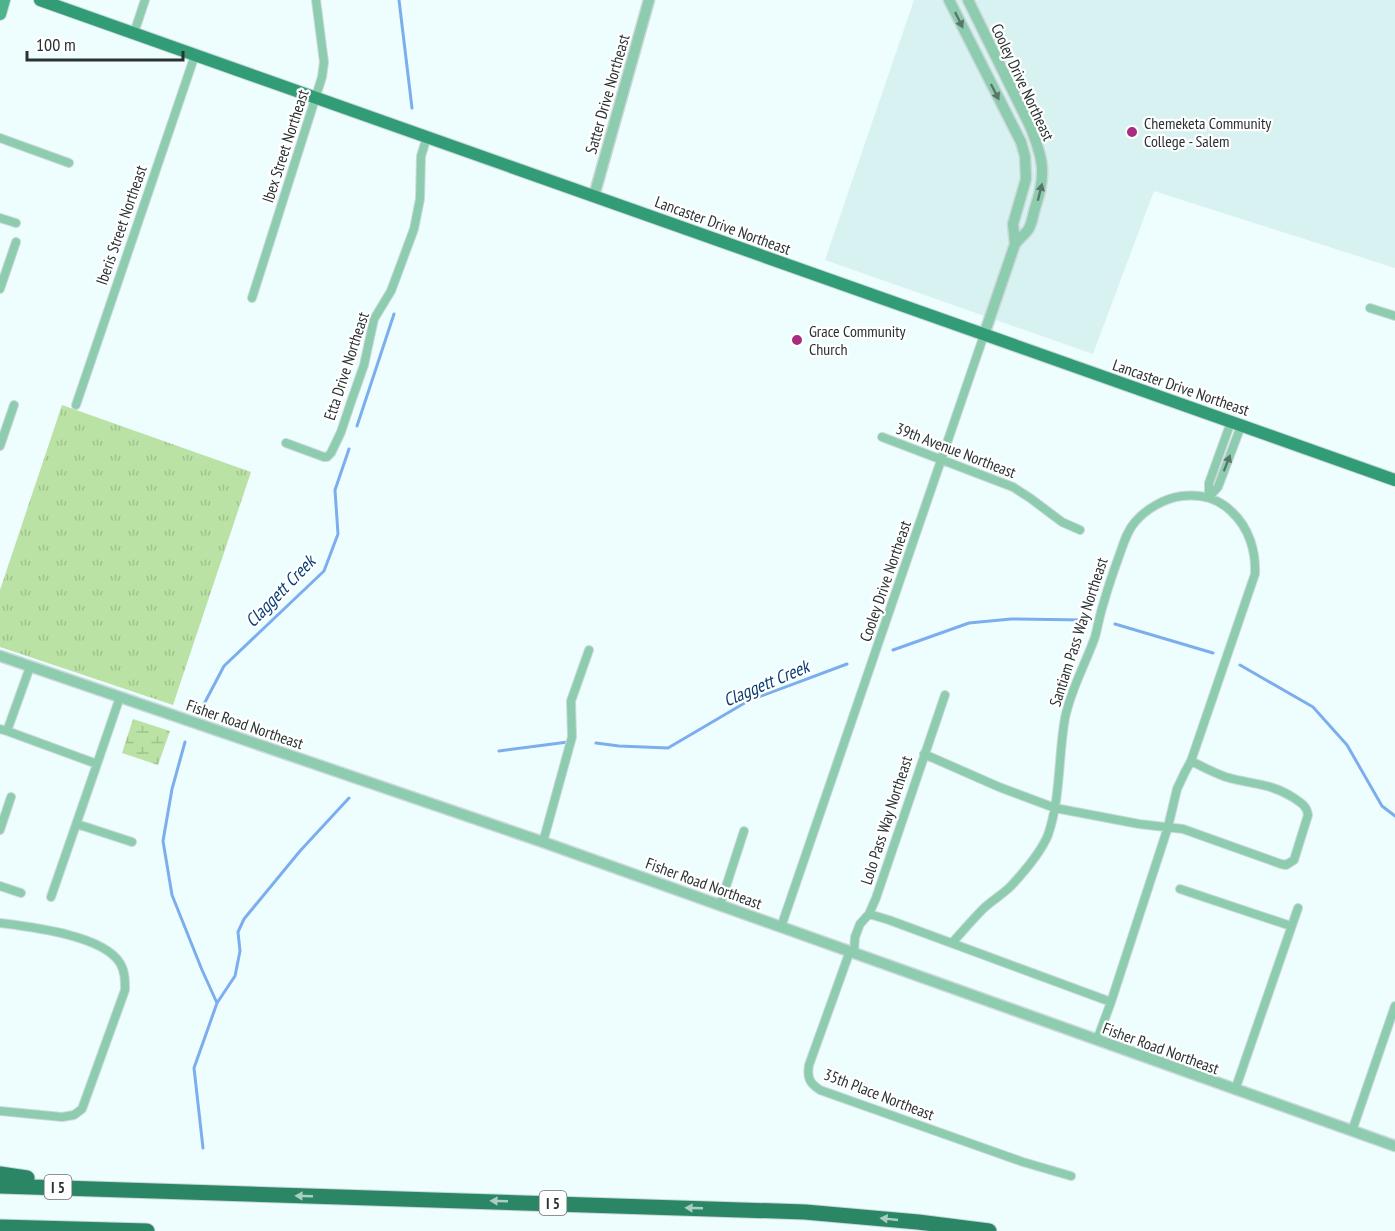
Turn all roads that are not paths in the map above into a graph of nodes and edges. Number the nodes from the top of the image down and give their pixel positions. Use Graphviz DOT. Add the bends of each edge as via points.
graph roads {
  1 [pos="4,0"];
  2 [pos="40,0"];
  3 [pos="145,0"];
  4 [pos="316,0"];
  5 [pos="649,0"];
  6 [pos="949,0"];
  7 [pos="968,0"];
  8 [pos="0,14"];
  9 [pos="134,33"];
  10 [pos="195,55"];
  11 [pos="316,98"];
  12 [pos="427,137"];
  13 [pos="0,138"];
  14 [pos="69,163"];
  15 [pos="594,196"];
  16 [pos="0,218"];
  17 [pos="16,223"];
  18 [pos="16,242"];
  19 [pos="1015,244"];
  20 [pos="2,278"];
  21 [pos="0,289"];
  22 [pos="252,298"];
  23 [pos="1370,308"];
  24 [pos="1395,316"];
  25 [pos="984,335"];
  26 [pos="14,405"];
  27 [pos="76,405"];
  28 [pos="1236,424"];
  29 [pos="3,430"];
  30 [pos="882,437"];
  31 [pos="286,443"];
  32 [pos="0,446"];
  33 [pos="941,459"];
  34 [pos="1395,480"];
  35 [pos="1209,497"];
  36 [pos="1080,530"];
  37 [pos="589,650"];
  38 [pos="0,656"];
  39 [pos="30,667"];
  40 [pos="945,695"];
  41 [pos="120,697"];
  42 [pos="3,730"];
  43 [pos="924,754"];
  44 [pos="1191,761"];
  45 [pos="97,764"];
  46 [pos="10,797"];
  47 [pos="1055,808"];
  48 [pos="77,824"];
  49 [pos="1168,827"];
  50 [pos="0,830"];
  51 [pos="744,831"];
  52 [pos="132,842"];
  53 [pos="543,842"];
  54 [pos="0,886"];
  55 [pos="1180,889"];
  56 [pos="21,893"];
  57 [pos="51,897"];
  58 [pos="720,905"];
  59 [pos="1298,908"];
  60 [pos="869,914"];
  61 [pos="0,923"];
  62 [pos="1291,926"];
  63 [pos="781,927"];
  64 [pos="952,943"];
  65 [pos="852,952"];
  66 [pos="1111,1002"];
  67 [pos="1395,1006"];
  68 [pos="1097,1040"];
  69 [pos="1234,1090"];
  70 [pos="0,1111"];
  71 [pos="1352,1131"];
  72 [pos="1395,1146"];
  73 [pos="0,1174"];
  74 [pos="1071,1176"];
  75 [pos="0,1186"];
  76 [pos="117,1189"];
  77 [pos="0,1227"];
  78 [pos="60,1228"];
  79 [pos="14,1231"];
  80 [pos="147,1231"];
  81 [pos="989,1231"];
  1 -- 8 [label="main road"];
  2 -- 9 [label="main road, Lancaster Drive Northeast"];
  3 -- 9 [label="street"];
  4 -- 11 [label="street, Ibex Street Northeast" via="324,62"];
  5 -- 15 [label="street, Satter Drive Northeast"];
  6 -- 19 [label="street, Cooley Drive Northeast, one-way" via="1025,156 1026,179 1013,224"];
  19 -- 7 [label="street, Cooley Drive Northeast, one-way" via="1028,229 1040,195 1042,160 1030,126"];
  9 -- 10 [label="main road, Lancaster Drive Northeast"];
  10 -- 11 [label="main road, Lancaster Drive Northeast"];
  10 -- 27 [label="street, Iberis Street Northeast"];
  11 -- 12 [label="main road, Lancaster Drive Northeast"];
  11 -- 22 [label="street, Ibex Street Northeast"];
  12 -- 15 [label="main road, Lancaster Drive Northeast"];
  12 -- 31 [label="street, Etta Drive Northeast" via="421,156 420,199 414,229 391,291 374,319 364,365 341,432 327,457"];
  13 -- 14 [label="street"];
  15 -- 25 [label="main road, Lancaster Drive Northeast"];
  16 -- 17 [label="street"];
  18 -- 20 [label="street"];
  19 -- 25 [label="street, Cooley Drive Northeast"];
  20 -- 21 [label="street"];
  23 -- 24 [label="street"];
  25 -- 28 [label="main road, Lancaster Drive Northeast"];
  25 -- 33 [label="street, Cooley Drive Northeast"];
  26 -- 29 [label="street"];
  28 -- 34 [label="main road, Lancaster Drive Northeast"];
  28 -- 35 [label="street" via="1218,487"];
  29 -- 32 [label="street"];
  30 -- 33 [label="street, 39th Avenue Northeast"];
  33 -- 36 [label="street, 39th Avenue Northeast" via="1013,487"];
  33 -- 63 [label="street, Cooley Drive Northeast"];
  35 -- 44 [label="street" via="1226,506 1242,523 1254,552 1255,573"];
  35 -- 47 [label="street, Santiam Pass Way Northeast" via="1188,495 1163,502 1141,515 1126,536 1070,699"];
  37 -- 53 [label="street" via="571,701 572,737"];
  38 -- 39 [label="street, Fisher Road Northeast"];
  39 -- 41 [label="street, Fisher Road Northeast"];
  39 -- 42 [label="street"];
  40 -- 43 [label="street, Lolo Pass Way Northeast"];
  41 -- 45 [label="street"];
  41 -- 53 [label="street, Fisher Road Northeast"];
  42 -- 45 [label="street"];
  43 -- 47 [label="street"];
  43 -- 60 [label="street, Lolo Pass Way Northeast"];
  44 -- 49 [label="street" via="1178,789"];
  44 -- 49 [label="street" via="1225,777 1272,787 1303,805 1308,815 1294,860 1281,864"];
  45 -- 48 [label="street"];
  46 -- 50 [label="street"];
  47 -- 49 [label="street"];
  47 -- 64 [label="street, Santiam Pass Way Northeast" via="1047,836 1027,867"];
  48 -- 52 [label="street"];
  48 -- 57 [label="street"];
  49 -- 66 [label="street"];
  51 -- 58 [label="street"];
  53 -- 58 [label="street, Fisher Road Northeast"];
  54 -- 56 [label="street"];
  55 -- 62 [label="street"];
  58 -- 63 [label="street, Fisher Road Northeast"];
  59 -- 62 [label="street"];
  60 -- 64 [label="street"];
  60 -- 65 [label="street, Lolo Pass Way Northeast" via="860,924"];
  61 -- 70 [label="street" via="57,931 99,945 120,962 126,980 82,1109 62,1117"];
  62 -- 69 [label="street"];
  63 -- 65 [label="street, Fisher Road Northeast"];
  64 -- 66 [label="street"];
  65 -- 68 [label="street, Fisher Road Northeast"];
  65 -- 74 [label="street, 35th Place Northeast" via="809,1065 808,1079 813,1085"];
  66 -- 68 [label="street"];
  67 -- 71 [label="street"];
  68 -- 69 [label="street, Fisher Road Northeast"];
  69 -- 71 [label="street, Fisher Road Northeast"];
  71 -- 72 [label="street, Fisher Road Northeast"];
  73 -- 76 [label="highway"];
  75 -- 76 [label="highway, I 5"];
  81 -- 76 [label="highway, I 5, one-way" via="805,1212"];
  77 -- 78 [label="highway"];
  78 -- 79 [label="highway"];
  78 -- 80 [label="highway"];
}
